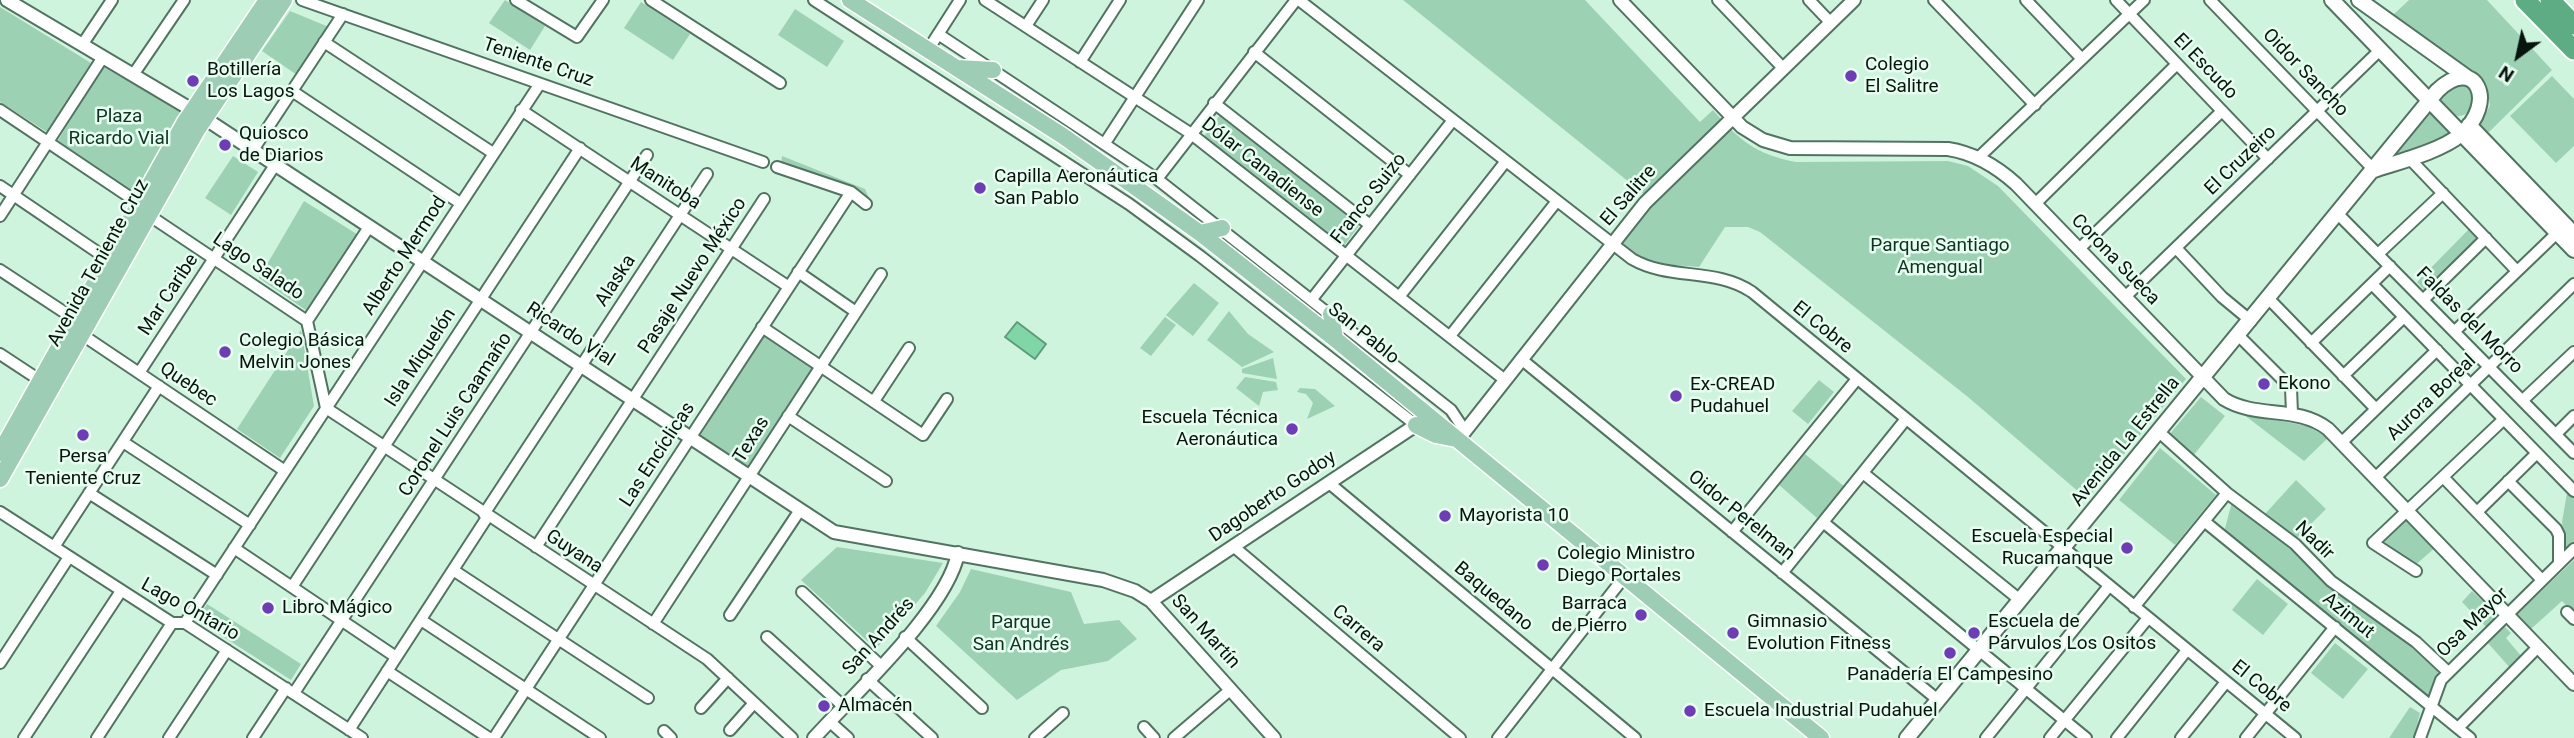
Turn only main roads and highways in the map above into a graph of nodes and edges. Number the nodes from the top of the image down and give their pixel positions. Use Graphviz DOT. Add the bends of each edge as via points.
graph roads {
  1 [pos="267,0"];
  2 [pos="284,0"];
  3 [pos="850,0"];
  4 [pos="2332,0"];
  5 [pos="2359,0"];
  6 [pos="2525,0"];
  7 [pos="2550,0"];
  8 [pos="2569,0"];
  9 [pos="2574,15"];
  10 [pos="2574,25"];
  11 [pos="2574,50"];
  12 [pos="957,68"];
  13 [pos="993,70"];
  14 [pos="2469,79"];
  15 [pos="2429,100"];
  16 [pos="198,114"];
  17 [pos="2465,129"];
  18 [pos="2374,170"];
  19 [pos="145,210"];
  20 [pos="1222,228"];
  21 [pos="1200,233"];
  22 [pos="2574,234"];
  23 [pos="2574,250"];
  24 [pos="1332,314"];
  25 [pos="77,328"];
  26 [pos="1335,339"];
  27 [pos="1416,425"];
  28 [pos="5,432"];
  29 [pos="1462,435"];
  30 [pos="0,453"];
  31 [pos="0,480"];
  32 [pos="1821,738"];
  33 [pos="1907,738"];
  1 -- 16 [label="main road, Avenida Teniente Cruz"];
  2 -- 16 [label="main road, Avenida Teniente Cruz"];
  3 -- 12 [label="main road, San Pablo"];
  4 -- 15 [label="main road"];
  5 -- 14 [label="main road"];
  6 -- 11 [label="highway"];
  7 -- 10 [label="highway"];
  8 -- 9 [label="highway"];
  12 -- 13 [label="main road"];
  12 -- 21 [label="main road, San Pablo" via="1092,155"];
  14 -- 15 [label="main road, Avenida La Estrella" via="2450,80"];
  14 -- 17 [label="main road" via="2482,101"];
  15 -- 17 [label="main road"];
  15 -- 18 [label="main road, Avenida La Estrella"];
  16 -- 19 [label="main road, Avenida Teniente Cruz"];
  17 -- 18 [label="main road, Avenida La Estrella"];
  17 -- 22 [label="main road"];
  17 -- 23 [label="main road"];
  18 -- 33 [label="main road, Avenida La Estrella"];
  19 -- 25 [label="main road, Avenida Teniente Cruz"];
  19 -- 25 [label="main road, Avenida Teniente Cruz" via="109,260"];
  20 -- 21 [label="main road"];
  21 -- 26 [label="main road, San Pablo"];
  24 -- 26 [label="main road"];
  25 -- 28 [label="main road, Avenida Teniente Cruz"];
  25 -- 31 [label="main road, Avenida Teniente Cruz"];
  26 -- 29 [label="main road, San Pablo"];
  27 -- 29 [label="main road" via="1436,435"];
  28 -- 30 [label="main road, Avenida Teniente Cruz"];
  29 -- 32 [label="main road, San Pablo"];
}
